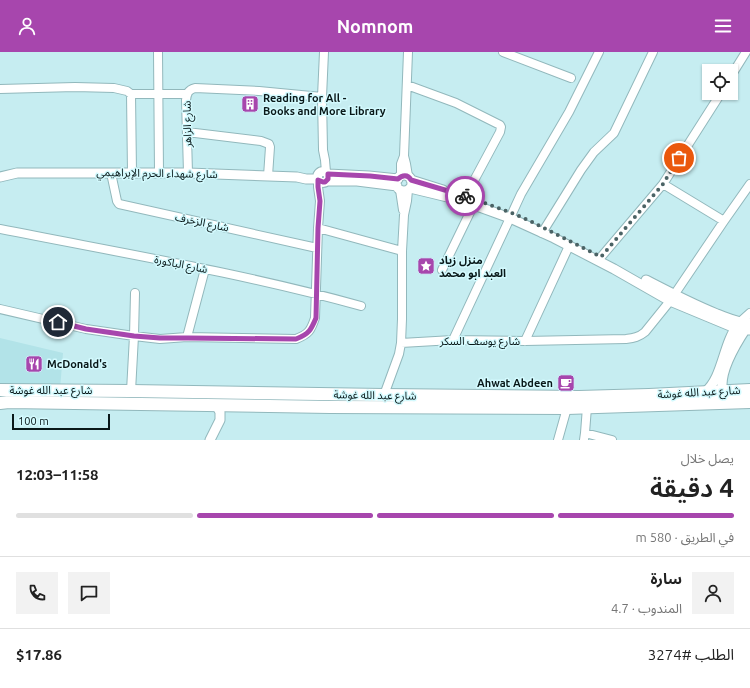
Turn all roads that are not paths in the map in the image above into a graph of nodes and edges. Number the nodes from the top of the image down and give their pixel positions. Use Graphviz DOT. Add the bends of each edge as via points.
graph roads {
  1 [pos="158,52"];
  2 [pos="324,52"];
  3 [pos="408,52"];
  4 [pos="503,52"];
  5 [pos="599,52"];
  6 [pos="652,52"];
  7 [pos="746,52"];
  8 [pos="738,65"];
  9 [pos="570,78"];
  10 [pos="407,84"];
  11 [pos="0,89"];
  12 [pos="131,94"];
  13 [pos="158,94"];
  14 [pos="187,94"];
  15 [pos="322,97"];
  16 [pos="717,100"];
  17 [pos="187,132"];
  18 [pos="0,170"];
  19 [pos="158,172"];
  20 [pos="17,173"];
  21 [pos="111,173"];
  22 [pos="132,173"];
  23 [pos="188,173"];
  24 [pos="0,176"];
  25 [pos="268,176"];
  26 [pos="323,177"];
  27 [pos="404,183"];
  28 [pos="663,184"];
  29 [pos="750,184"];
  30 [pos="464,199"];
  31 [pos="474,202"];
  32 [pos="511,216"];
  33 [pos="724,221"];
  34 [pos="318,228"];
  35 [pos="0,229"];
  36 [pos="543,230"];
  37 [pos="569,246"];
  38 [pos="317,248"];
  39 [pos="402,251"];
  40 [pos="601,257"];
  41 [pos="205,269"];
  42 [pos="442,270"];
  43 [pos="135,293"];
  44 [pos="317,294"];
  45 [pos="672,298"];
  46 [pos="361,306"];
  47 [pos="0,309"];
  48 [pos="750,313"];
  49 [pos="746,326"];
  50 [pos="134,336"];
  51 [pos="188,338"];
  52 [pos="452,340"];
  53 [pos="525,341"];
  54 [pos="401,343"];
  55 [pos="0,390"];
  56 [pos="750,390"];
  57 [pos="131,391"];
  58 [pos="729,391"];
  59 [pos="705,392"];
  60 [pos="384,395"];
  61 [pos="3,402"];
  62 [pos="750,402"];
  63 [pos="216,405"];
  64 [pos="587,407"];
  65 [pos="567,408"];
  66 [pos="584,437"];
  67 [pos="210,440"];
  68 [pos="558,440"];
  69 [pos="612,440"];
  1 -- 13 [label="street"];
  2 -- 15 [label="street"];
  3 -- 10 [label="street"];
  4 -- 9 [label="street"];
  5 -- 32 [label="street" via="569,112 520,194"];
  6 -- 36 [label="street" via="614,133 594,152"];
  7 -- 8 [label="street"];
  10 -- 27 [label="street"];
  10 -- 30 [label="street" via="456,103 501,127"];
  11 -- 12 [label="street" via="114,88 127,90"];
  12 -- 13 [label="street"];
  12 -- 22 [label="street"];
  13 -- 14 [label="street"];
  13 -- 19 [label="street"];
  14 -- 15 [label="street, شارع الزاهر" via="195,88"];
  14 -- 17 [label="street, شارع الزاهر"];
  15 -- 26 [label="street" via="325,160"];
  16 -- 28 [label="street"];
  17 -- 23 [label="street, شارع الزاهر"];
  17 -- 25 [label="street" via="269,144"];
  18 -- 20 [label="street, شارع شهداء الحرم الإبراهيمي"];
  19 -- 22 [label="street, شارع شهداء الحرم الإبراهيمي"];
  19 -- 23 [label="street, شارع شهداء الحرم الإبراهيمي"];
  20 -- 21 [label="street, شارع شهداء الحرم الإبراهيمي"];
  20 -- 24 [label="street, شارع شهداء الحرم الإبراهيمي"];
  21 -- 22 [label="street, شارع شهداء الحرم الإبراهيمي"];
  21 -- 38 [label="street, شارع الزخرف" via="119,204"];
  23 -- 25 [label="street, شارع شهداء الحرم الإبراهيمي"];
  25 -- 26 [label="street, شارع شهداء الحرم الإبراهيمي" via="306,179"];
  26 -- 27 [label="street, شارع شهداء الحرم الإبراهيمي"];
  26 -- 34 [label="street" via="318,187"];
  27 -- 30 [label="street, شارع شهداء الحرم الإبراهيمي"];
  27 -- 39 [label="street"];
  28 -- 33 [label="street"];
  28 -- 40 [label="street"];
  29 -- 33 [label="street, شارع يوسف السكر"];
  30 -- 31 [label="street, شارع شهداء الحرم الإبراهيمي"];
  31 -- 32 [label="street, شارع شهداء الحرم الإبراهيمي"];
  31 -- 42 [label="street"];
  32 -- 36 [label="street, شارع شهداء الحرم الإبراهيمي"];
  32 -- 52 [label="street"];
  33 -- 45 [label="street, شارع يوسف السكر"];
  34 -- 38 [label="street"];
  34 -- 39 [label="street"];
  35 -- 41 [label="street, شارع الباكورة"];
  36 -- 37 [label="street, شارع شهداء الحرم الإبراهيمي"];
  36 -- 40 [label="street, شارع شهداء الحرم الإبراهيمي"];
  37 -- 45 [label="street, شارع شهداء الحرم الإبراهيمي"];
  37 -- 53 [label="street"];
  38 -- 44 [label="street"];
  39 -- 54 [label="street"];
  40 -- 45 [label="street, شارع شهداء الحرم الإبراهيمي"];
  41 -- 44 [label="street, شارع الباكورة"];
  41 -- 51 [label="street"];
  43 -- 50 [label="street"];
  44 -- 46 [label="street, شارع الباكورة"];
  44 -- 51 [label="street" via="316,318 305,336 296,339"];
  45 -- 49 [label="street, شارع شهداء الحرم الإبراهيمي"];
  45 -- 53 [label="street, شارع يوسف السكر" via="645,332 634,338"];
  47 -- 50 [label="street" via="86,329"];
  48 -- 49 [label="street"];
  49 -- 58 [label="street" via="723,377 722,387"];
  49 -- 59 [label="street" via="731,338 715,380 711,388"];
  50 -- 51 [label="street"];
  50 -- 57 [label="street"];
  52 -- 53 [label="street, شارع يوسف السكر"];
  52 -- 54 [label="street, شارع يوسف السكر"];
  54 -- 60 [label="street"];
  55 -- 57 [label="main road, شارع عبد الله غوشة"];
  56 -- 58 [label="main road, شارع عبد الله غوشة"];
  57 -- 60 [label="main road, شارع عبد الله غوشة"];
  58 -- 59 [label="main road, شارع عبد الله غوشة"];
  59 -- 60 [label="main road, شارع عبد الله غوشة" via="579,397"];
  61 -- 63 [label="main road, شارع عبد الله غوشة"];
  62 -- 64 [label="main road, شارع عبد الله غوشة"];
  63 -- 65 [label="main road, شارع عبد الله غوشة"];
  63 -- 67 [label="street" via="220,412 220,420"];
  64 -- 65 [label="main road, شارع عبد الله غوشة"];
  64 -- 66 [label="street"];
  65 -- 68 [label="street"];
  66 -- 69 [label="street"];
}
